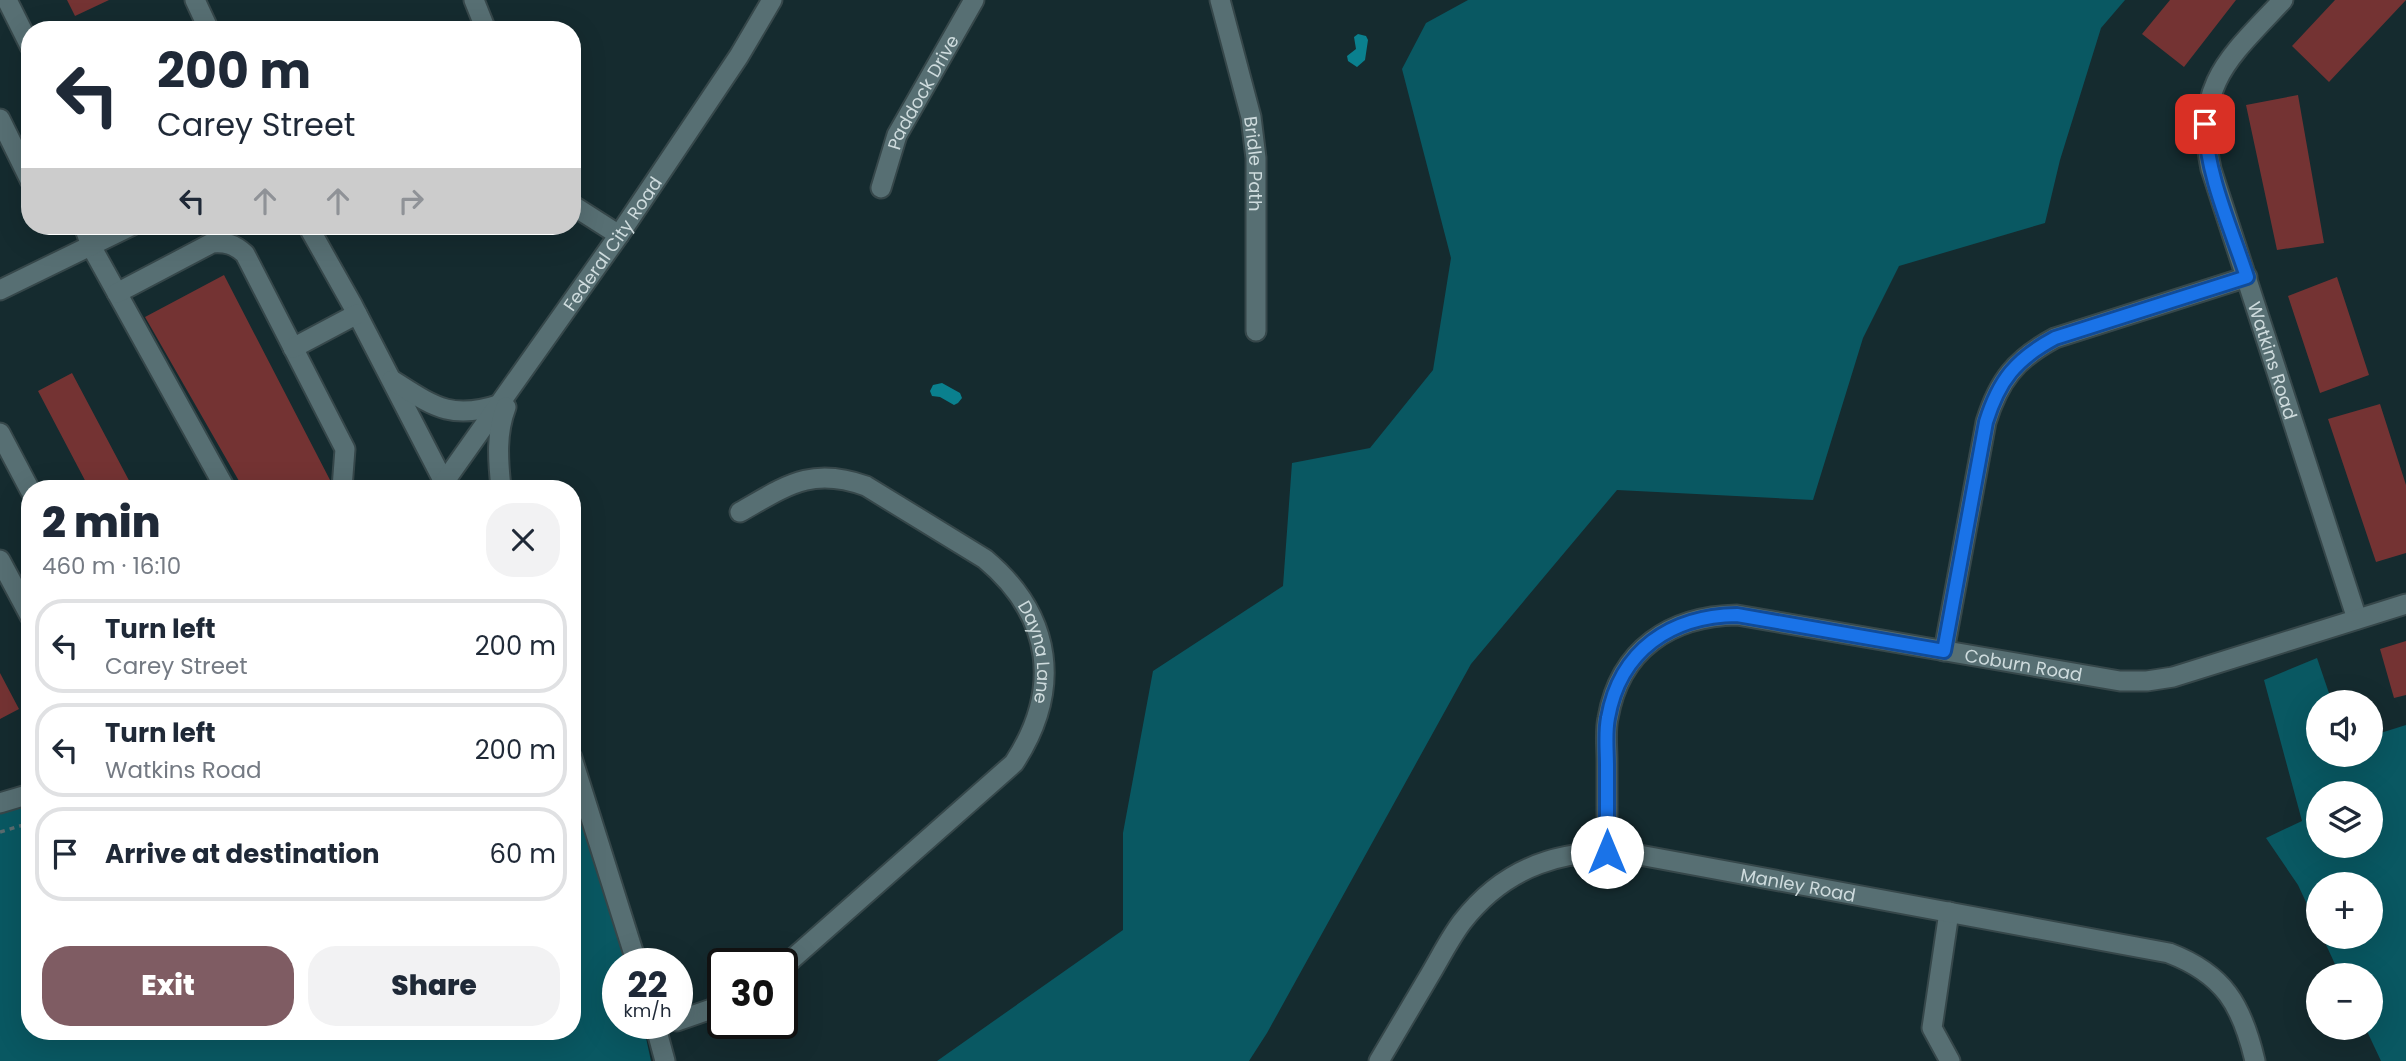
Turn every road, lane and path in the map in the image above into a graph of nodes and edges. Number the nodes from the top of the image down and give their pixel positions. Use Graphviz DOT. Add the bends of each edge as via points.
graph roads {
  1 [pos="7,0"];
  2 [pos="195,0"];
  3 [pos="474,0"];
  4 [pos="772,0"];
  5 [pos="974,0"];
  6 [pos="1220,0"];
  7 [pos="2283,0"];
  8 [pos="205,21"];
  9 [pos="482,21"];
  10 [pos="21,28"];
  11 [pos="0,119"];
  12 [pos="21,162"];
  13 [pos="881,188"];
  14 [pos="581,211"];
  15 [pos="87,235"];
  16 [pos="113,235"];
  17 [pos="313,235"];
  18 [pos="618,235"];
  19 [pos="91,246"];
  20 [pos="2247,277"];
  21 [pos="0,290"];
  22 [pos="117,293"];
  23 [pos="357,314"];
  24 [pos="1256,331"];
  25 [pos="293,348"];
  26 [pos="391,379"];
  27 [pos="513,386"];
  28 [pos="500,404"];
  29 [pos="0,433"];
  30 [pos="25,480"];
  31 [pos="221,480"];
  32 [pos="343,480"];
  33 [pos="441,480"];
  34 [pos="448,480"];
  35 [pos="500,480"];
  36 [pos="740,512"];
  37 [pos="0,560"];
  38 [pos="21,599"];
  39 [pos="2406,604"];
  40 [pos="2357,619"];
  41 [pos="1944,651"];
  42 [pos="581,787"];
  43 [pos="21,797"];
  44 [pos="0,803"];
  45 [pos="21,825"];
  46 [pos="0,832"];
  47 [pos="1607,852"];
  48 [pos="1949,912"];
  49 [pos="632,948"];
  50 [pos="798,954"];
  51 [pos="661,1039"];
  52 [pos="665,1061"];
  53 [pos="1378,1061"];
  54 [pos="1950,1061"];
  55 [pos="2255,1061"];
  1 -- 10 [label="street"];
  2 -- 8 [label="street"];
  3 -- 9 [label="street"];
  4 -- 18 [label="street, Federal City Road"];
  5 -- 13 [label="street, Paddock Drive" via="898,135"];
  6 -- 24 [label="street, Bridle Path" via="1251,117 1256,158"];
  7 -- 20 [label="street, Watkins Road" via="2228,59 2209,100 2205,124 2211,169"];
  11 -- 12 [label="street"];
  14 -- 18 [label="street"];
  15 -- 19 [label="street"];
  16 -- 19 [label="street"];
  17 -- 23 [label="street"];
  18 -- 27 [label="street, Federal City Road"];
  19 -- 21 [label="street"];
  19 -- 22 [label="street"];
  20 -- 40 [label="street, Watkins Road"];
  20 -- 41 [label="street" via="2055,338 2026,356 2003,381 1986,422"];
  22 -- 25 [label="street" via="205,246 224,242 244,254"];
  22 -- 31 [label="street"];
  23 -- 25 [label="street"];
  23 -- 26 [label="street"];
  25 -- 32 [label="street" via="345,449"];
  26 -- 28 [label="street" via="428,403 452,411 480,411"];
  26 -- 33 [label="street"];
  27 -- 28 [label="street, Federal City Road"];
  27 -- 35 [label="street" via="500,420"];
  28 -- 34 [label="street, Federal City Road"];
  29 -- 30 [label="street"];
  36 -- 50 [label="street, Dayna Lane" via="791,483 823,477 866,485 1003,573 1033,619 1042,645 1045,670 1038,719 1014,763"];
  37 -- 38 [label="street"];
  39 -- 40 [label="street, Coburn Road"];
  40 -- 41 [label="street, Coburn Road" via="2173,677 2147,681 2120,681"];
  41 -- 47 [label="street, Coburn Road" via="1737,615 1714,615 1670,629 1633,660 1612,699 1607,721"];
  42 -- 49 [label="street"];
  43 -- 44 [label="street"];
  45 -- 46 [label="path"];
  47 -- 48 [label="street, Manley Road"];
  47 -- 53 [label="street, Manley Road" via="1553,858 1525,869 1481,901 1461,923"];
  48 -- 54 [label="street" via="1932,1028"];
  48 -- 55 [label="street, Manley Road" via="2191,961 2213,976 2234,1002 2249,1032"];
  51 -- 52 [label="street"];
}
